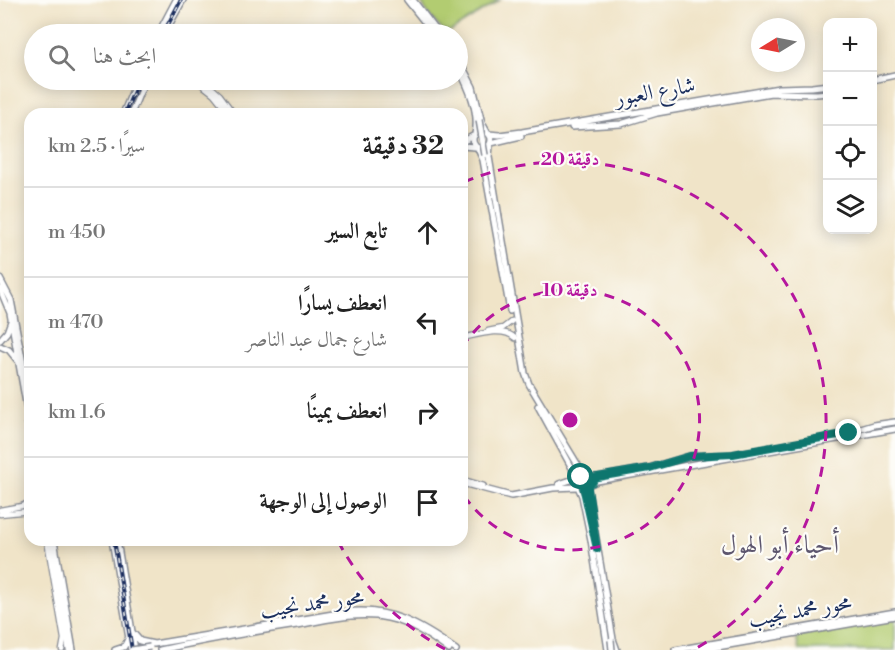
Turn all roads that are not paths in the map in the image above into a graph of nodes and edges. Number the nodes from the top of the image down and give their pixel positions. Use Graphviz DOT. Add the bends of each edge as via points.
graph roads {
  1 [pos="176,0"];
  2 [pos="183,0"];
  3 [pos="407,0"];
  4 [pos="413,0"];
  5 [pos="164,24"];
  6 [pos="170,24"];
  7 [pos="425,24"];
  8 [pos="433,24"];
  9 [pos="895,74"];
  10 [pos="468,76"];
  11 [pos="877,77"];
  12 [pos="473,81"];
  13 [pos="468,83"];
  14 [pos="823,85"];
  15 [pos="468,87"];
  16 [pos="812,87"];
  17 [pos="133,90"];
  18 [pos="141,90"];
  19 [pos="210,90"];
  20 [pos="823,93"];
  21 [pos="813,94"];
  22 [pos="477,99"];
  23 [pos="125,108"];
  24 [pos="133,108"];
  25 [pos="227,108"];
  26 [pos="620,114"];
  27 [pos="612,116"];
  28 [pos="479,123"];
  29 [pos="621,124"];
  30 [pos="614,125"];
  31 [pos="475,134"];
  32 [pos="491,138"];
  33 [pos="468,140"];
  34 [pos="468,144"];
  35 [pos="478,148"];
  36 [pos="485,155"];
  37 [pos="0,279"];
  38 [pos="0,289"];
  39 [pos="11,316"];
  40 [pos="512,321"];
  41 [pos="507,330"];
  42 [pos="468,336"];
  43 [pos="515,338"];
  44 [pos="1,339"];
  45 [pos="2,347"];
  46 [pos="19,363"];
  47 [pos="21,372"];
  48 [pos="24,375"];
  49 [pos="24,384"];
  50 [pos="24,405"];
  51 [pos="895,422"];
  52 [pos="880,424"];
  53 [pos="553,427"];
  54 [pos="895,429"];
  55 [pos="882,432"];
  56 [pos="687,457"];
  57 [pos="688,466"];
  58 [pos="576,470"];
  59 [pos="588,480"];
  60 [pos="468,483"];
  61 [pos="578,487"];
  62 [pos="513,494"];
  63 [pos="24,508"];
  64 [pos="0,512"];
  65 [pos="51,546"];
  66 [pos="52,546"];
  67 [pos="114,546"];
  68 [pos="118,546"];
  69 [pos="120,572"];
  70 [pos="603,596"];
  71 [pos="895,614"];
  72 [pos="298,622"];
  73 [pos="288,624"];
  74 [pos="812,629"];
  75 [pos="131,635"];
  76 [pos="199,640"];
  77 [pos="149,645"];
  78 [pos="611,647"];
  79 [pos="69,648"];
  80 [pos="129,650"];
  81 [pos="143,650"];
  82 [pos="160,650"];
  83 [pos="449,650"];
  84 [pos="456,650"];
  85 [pos="675,650"];
  86 [pos="700,650"];
  1 -- 5 [label="main road"];
  2 -- 6 [label="main road"];
  3 -- 7 [label="main road"];
  4 -- 8 [label="main road"];
  9 -- 11 [label="main road"];
  10 -- 22 [label="main road"];
  12 -- 22 [label="main road"];
  13 -- 28 [label="main road"];
  14 -- 16 [label="main road, شارع العبور"];
  15 -- 28 [label="main road"];
  16 -- 21 [label="main road" via="816,90"];
  16 -- 26 [label="main road, شارع العبور" via="778,88"];
  17 -- 23 [label="main road"];
  18 -- 24 [label="main road"];
  19 -- 25 [label="main road"];
  20 -- 21 [label="main road, شارع العبور"];
  21 -- 29 [label="main road, شارع العبور" via="764,94 654,113"];
  22 -- 28 [label="main road"];
  26 -- 27 [label="main road, شارع العبور"];
  26 -- 29 [label="main road"];
  27 -- 30 [label="main road"];
  27 -- 32 [label="main road, شارع العبور"];
  28 -- 31 [label="main road"];
  28 -- 32 [label="main road"];
  28 -- 36 [label="main road, bridge"];
  29 -- 30 [label="main road, شارع العبور"];
  30 -- 32 [label="main road, شارع العبور" via="575,126"];
  31 -- 32 [label="main road" via="481,131"];
  31 -- 33 [label="main road"];
  31 -- 35 [label="main road" via="473,142"];
  32 -- 35 [label="main road" via="483,150"];
  32 -- 36 [label="main road"];
  34 -- 35 [label="main road"];
  35 -- 36 [label="main road"];
  36 -- 40 [label="main road"];
  36 -- 53 [label="main road" via="525,373"];
  37 -- 48 [label="main road" via="11,300"];
  38 -- 39 [label="main road"];
  39 -- 44 [label="main road"];
  39 -- 46 [label="main road"];
  40 -- 41 [label="main road"];
  40 -- 43 [label="main road"];
  41 -- 42 [label="main road"];
  41 -- 43 [label="main road"];
  43 -- 53 [label="main road" via="523,378"];
  44 -- 45 [label="main road" via="7,342"];
  45 -- 46 [label="main road"];
  46 -- 47 [label="main road"];
  47 -- 49 [label="main road"];
  47 -- 50 [label="main road"];
  51 -- 52 [label="main road"];
  52 -- 55 [label="main road"];
  52 -- 56 [label="main road" via="842,435 733,454"];
  53 -- 58 [label="main road"];
  54 -- 55 [label="main road"];
  55 -- 57 [label="main road"];
  56 -- 57 [label="main road"];
  56 -- 59 [label="main road"];
  57 -- 59 [label="main road"];
  58 -- 59 [label="main road"];
  58 -- 61 [label="main road, bridge"];
  58 -- 61 [label="main road"];
  59 -- 61 [label="main road"];
  59 -- 61 [label="main road" via="579,475"];
  60 -- 62 [label="main road"];
  61 -- 62 [label="main road"];
  61 -- 62 [label="main road" via="552,485"];
  61 -- 70 [label="main road"];
  61 -- 70 [label="main road" via="597,549"];
  63 -- 64 [label="main road"];
  65 -- 79 [label="main road" via="64,640"];
  66 -- 79 [label="main road"];
  67 -- 69 [label="main road"];
  68 -- 69 [label="main road"];
  69 -- 75 [label="main road"];
  69 -- 75 [label="main road" via="123,611"];
  70 -- 78 [label="main road"];
  71 -- 74 [label="main road, محور محمد نجيب"];
  72 -- 73 [label="main road, محور محمد نجيب"];
  72 -- 83 [label="main road, محور محمد نجيب" via="355,615 387,617 419,629"];
  72 -- 84 [label="main road, محور محمد نجيب" via="329,614 392,613 433,631"];
  73 -- 76 [label="main road, محور محمد نجيب"];
  73 -- 76 [label="main road, محور محمد نجيب" via="245,628"];
  74 -- 85 [label="main road, محور محمد نجيب"];
  74 -- 86 [label="main road, محور محمد نجيب"];
  75 -- 77 [label="main road"];
  75 -- 80 [label="main road"];
  76 -- 77 [label="main road, محور محمد نجيب"];
  76 -- 82 [label="main road, محور محمد نجيب"];
  77 -- 80 [label="main road, محور محمد نجيب, bridge"];
  77 -- 81 [label="main road, محور محمد نجيب, bridge"];
}
